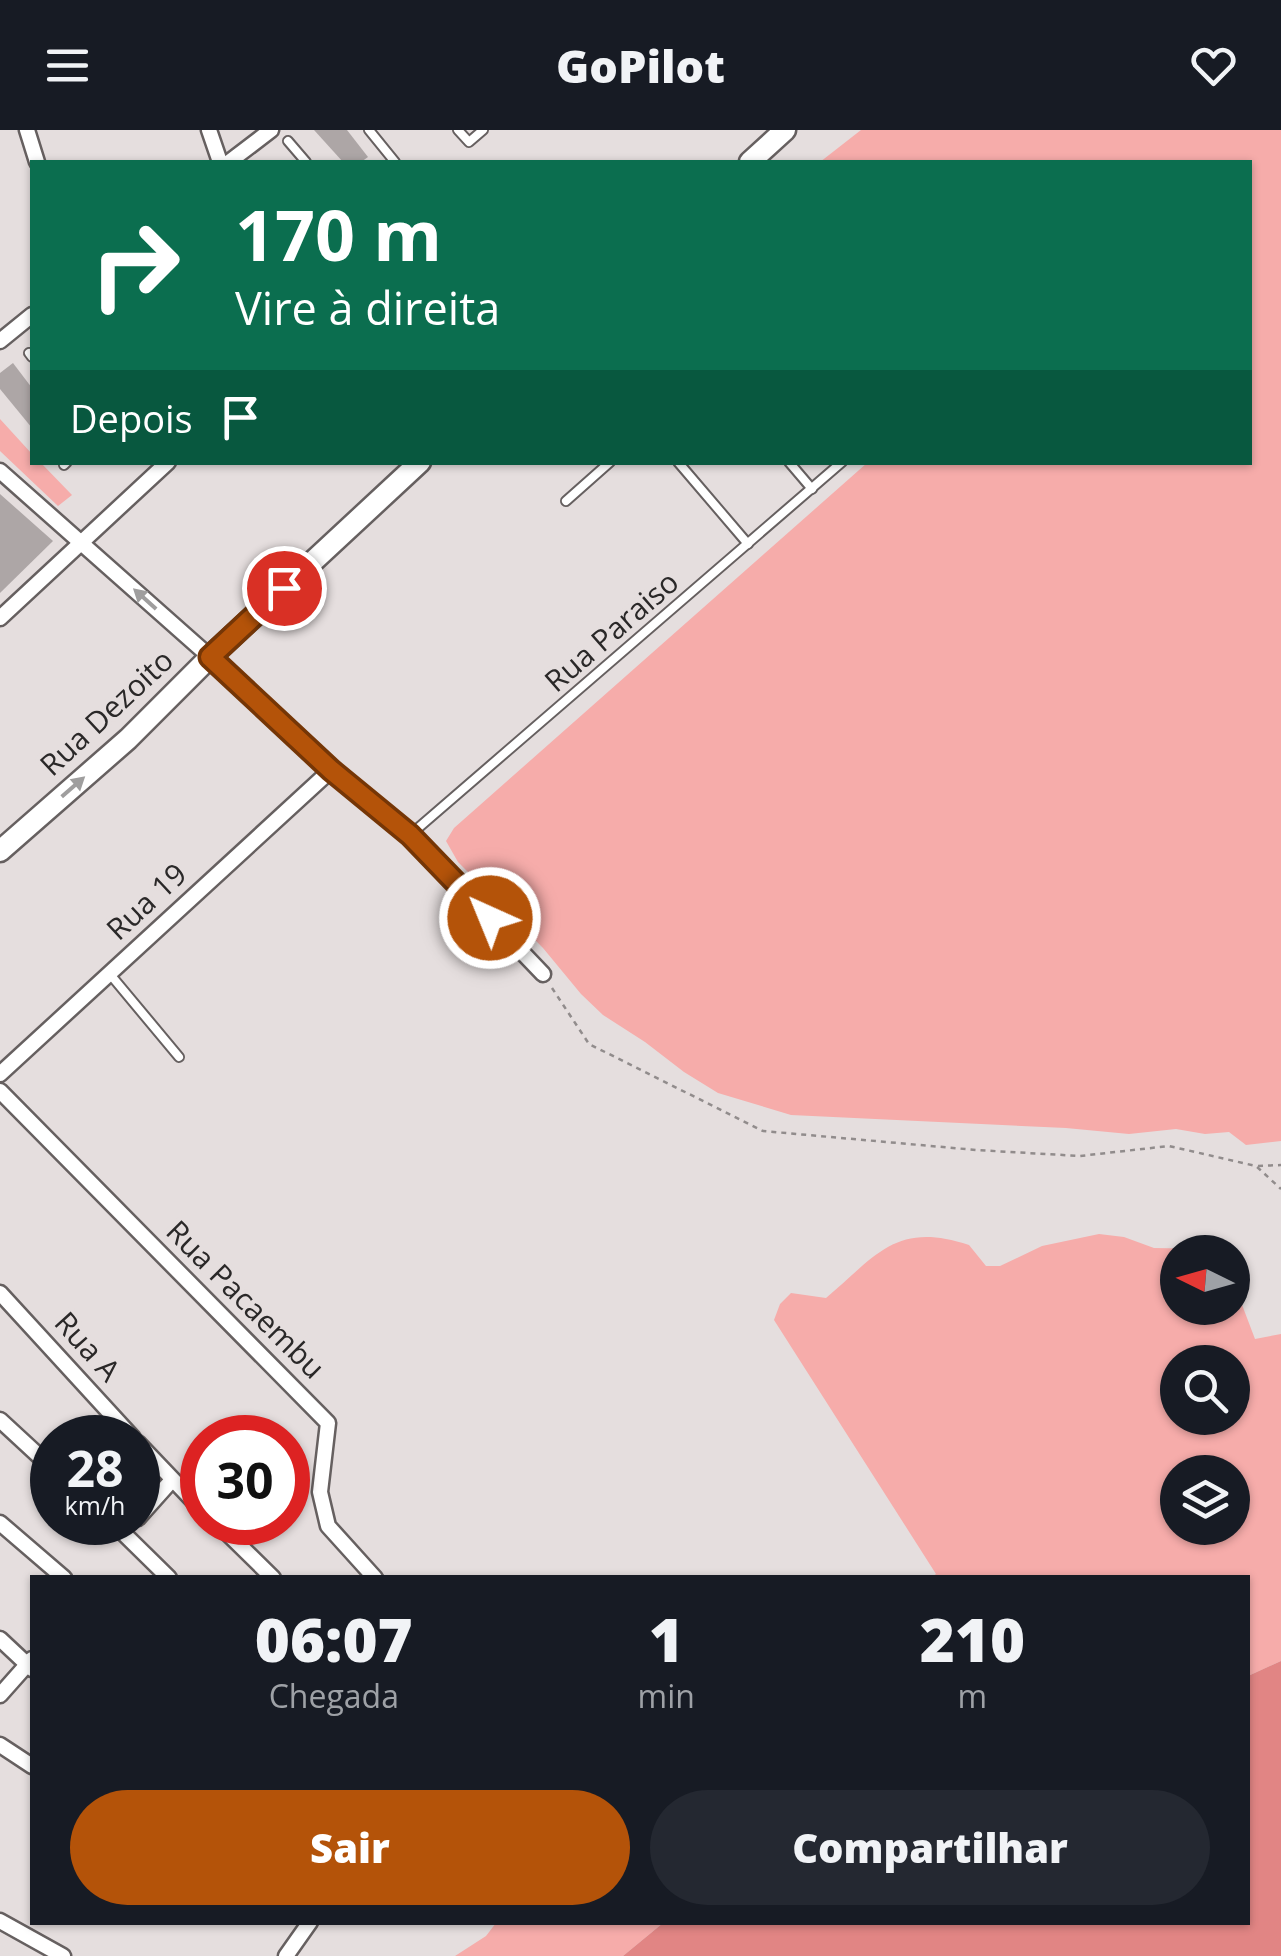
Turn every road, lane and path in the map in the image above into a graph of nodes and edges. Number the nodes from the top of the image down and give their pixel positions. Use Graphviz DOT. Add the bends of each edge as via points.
graph roads {
  1 [pos="28,130"];
  2 [pos="209,130"];
  3 [pos="271,130"];
  4 [pos="369,130"];
  5 [pos="458,130"];
  6 [pos="483,130"];
  7 [pos="785,130"];
  8 [pos="288,141"];
  9 [pos="37,160"];
  10 [pos="219,160"];
  11 [pos="232,160"];
  12 [pos="304,160"];
  13 [pos="394,160"];
  14 [pos="752,160"];
  15 [pos="30,317"];
  16 [pos="0,340"];
  17 [pos="165,465"];
  18 [pos="417,465"];
  19 [pos="607,465"];
  20 [pos="681,465"];
  21 [pos="792,465"];
  22 [pos="839,465"];
  23 [pos="0,470"];
  24 [pos="812,488"];
  25 [pos="566,501"];
  26 [pos="81,542"];
  27 [pos="748,544"];
  28 [pos="0,618"];
  29 [pos="210,657"];
  30 [pos="331,770"];
  31 [pos="410,835"];
  32 [pos="0,850"];
  33 [pos="109,974"];
  34 [pos="542,974"];
  35 [pos="179,1057"];
  36 [pos="0,1074"];
  37 [pos="0,1091"];
  38 [pos="1256,1166"];
  39 [pos="1281,1166"];
  40 [pos="1281,1189"];
  41 [pos="0,1294"];
  42 [pos="112,1415"];
  43 [pos="0,1420"];
  44 [pos="30,1448"];
  45 [pos="160,1467"];
  46 [pos="172,1480"];
  47 [pos="180,1488"];
  48 [pos="160,1494"];
  49 [pos="0,1523"];
  50 [pos="146,1545"];
  51 [pos="239,1545"];
  52 [pos="61,1575"];
  53 [pos="168,1575"];
  54 [pos="270,1575"];
  55 [pos="372,1575"];
  56 [pos="0,1638"];
  57 [pos="30,1664"];
  58 [pos="30,1666"];
  59 [pos="0,1695"];
  60 [pos="0,1745"];
  61 [pos="30,1765"];
  62 [pos="0,1920"];
  63 [pos="305,1925"];
  64 [pos="62,1956"];
  65 [pos="286,1956"];
  1 -- 9 [label="street"];
  2 -- 10 [label="street"];
  3 -- 11 [label="street"];
  4 -- 13 [label="lane"];
  5 -- 6 [label="lane" via="469,142"];
  7 -- 14 [label="street"];
  8 -- 12 [label="lane"];
  15 -- 16 [label="street"];
  17 -- 26 [label="street"];
  18 -- 29 [label="street, Rua Dezoito"];
  19 -- 25 [label="lane"];
  20 -- 27 [label="lane"];
  21 -- 24 [label="lane"];
  22 -- 24 [label="lane, Rua Paraiso"];
  23 -- 26 [label="street"];
  24 -- 27 [label="lane, Rua Paraiso"];
  26 -- 28 [label="street"];
  29 -- 26 [label="street, one-way"];
  27 -- 31 [label="lane, Rua Paraiso"];
  29 -- 30 [label="street"];
  32 -- 29 [label="street, Rua Dezoito, one-way"];
  30 -- 31 [label="street"];
  30 -- 33 [label="street, Rua 19"];
  31 -- 34 [label="street"];
  33 -- 35 [label="lane"];
  33 -- 36 [label="street, Rua 19"];
  34 -- 38 [label="path" via="589,1044 763,1131 1080,1156 1169,1146"];
  37 -- 55 [label="street, Rua Pacaembu" via="328,1423 320,1492 328,1526"];
  38 -- 39 [label="path"];
  38 -- 40 [label="path"];
  41 -- 42 [label="street, Rua A"];
  43 -- 44 [label="street"];
  45 -- 46 [label="street, Rua A"];
  46 -- 47 [label="street, Rua A"];
  46 -- 48 [label="street"];
  49 -- 52 [label="street"];
  50 -- 53 [label="street"];
  51 -- 54 [label="street"];
  56 -- 57 [label="street"];
  58 -- 59 [label="street"];
  60 -- 61 [label="street"];
  62 -- 64 [label="street"];
  63 -- 65 [label="street"];
}
